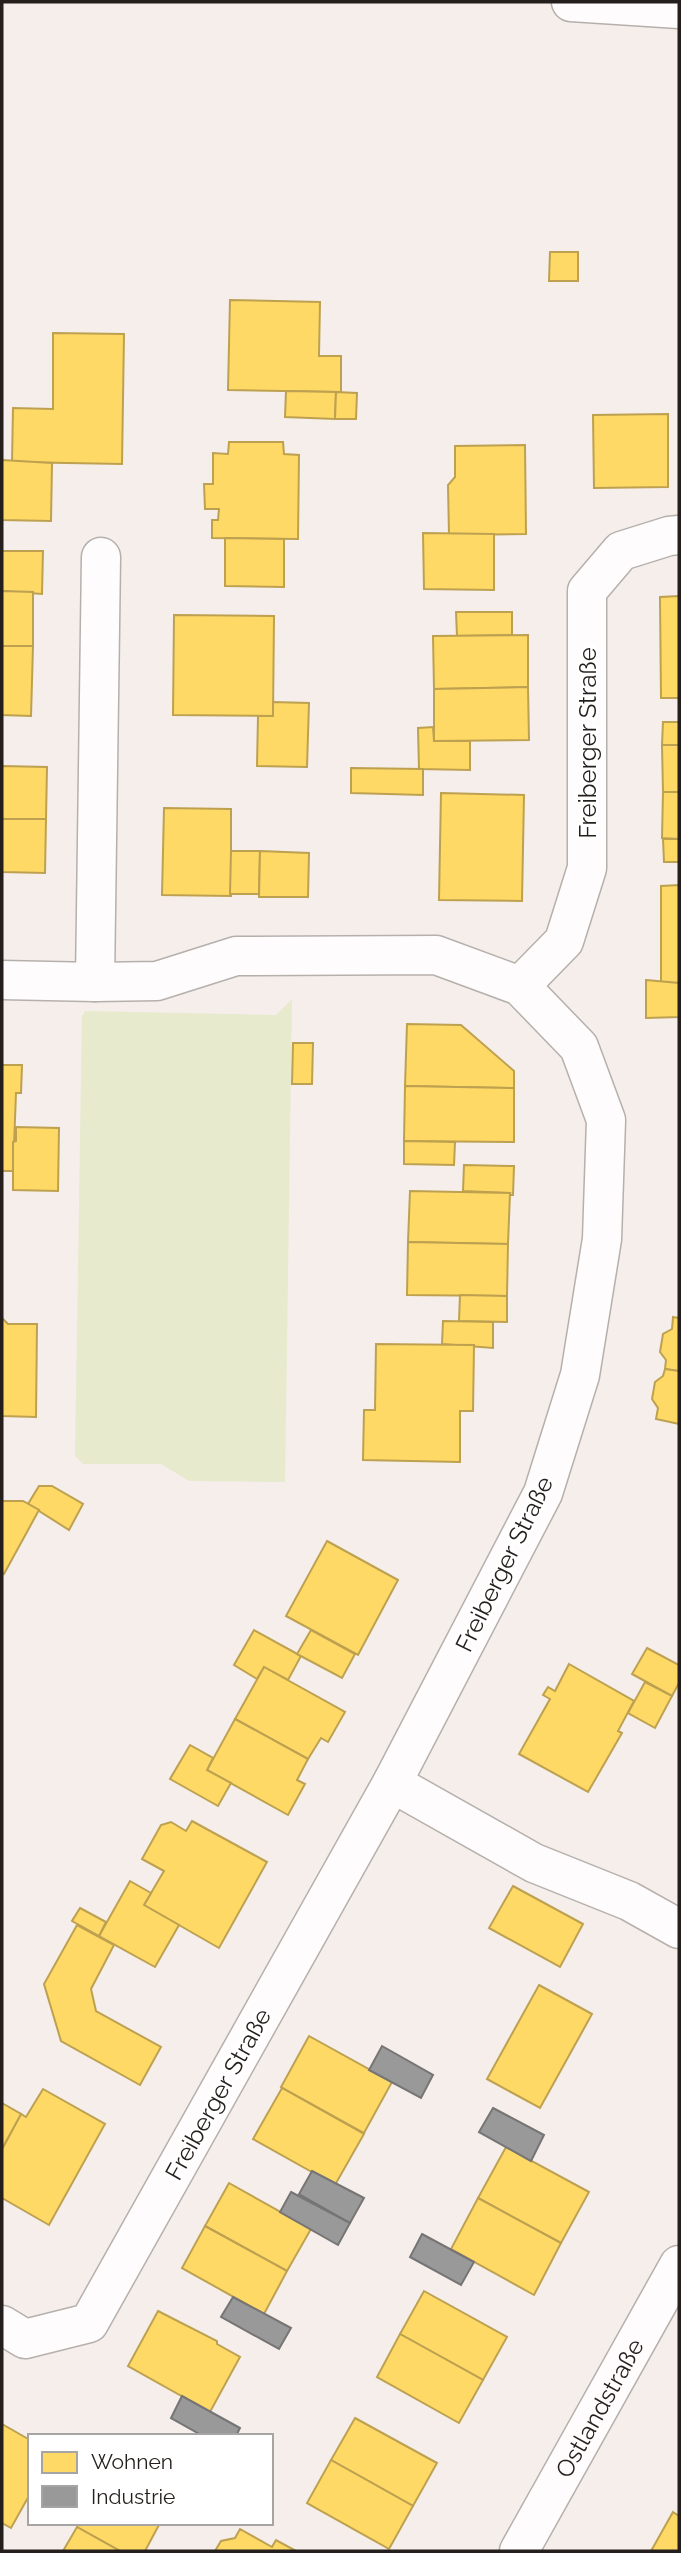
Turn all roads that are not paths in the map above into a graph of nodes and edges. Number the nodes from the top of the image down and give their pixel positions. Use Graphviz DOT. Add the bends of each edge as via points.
graph roads {
  1 [pos="571,2"];
  2 [pos="679,9"];
  3 [pos="679,535"];
  4 [pos="101,557"];
  5 [pos="2,980"];
  6 [pos="95,982"];
  7 [pos="520,986"];
  8 [pos="392,1783"];
  9 [pos="679,1929"];
  10 [pos="679,2265"];
  11 [pos="2,2325"];
  12 [pos="519,2551"];
  1 -- 2 [label="street"];
  3 -- 7 [label="street, Freiberger Straße" via="621,551 587,591 587,868 564,941"];
  4 -- 6 [label="street"];
  5 -- 6 [label="street, Freiberger Straße"];
  6 -- 7 [label="street, Freiberger Straße" via="157,981 236,956 436,956"];
  7 -- 8 [label="street, Freiberger Straße" via="579,1047 606,1120 601,1240 582,1361 543,1493"];
  8 -- 9 [label="street" via="534,1863 629,1901"];
  8 -- 11 [label="street, Freiberger Straße" via="89,2323 25,2339"];
  10 -- 12 [label="street, Ostlandstraße"];
}
